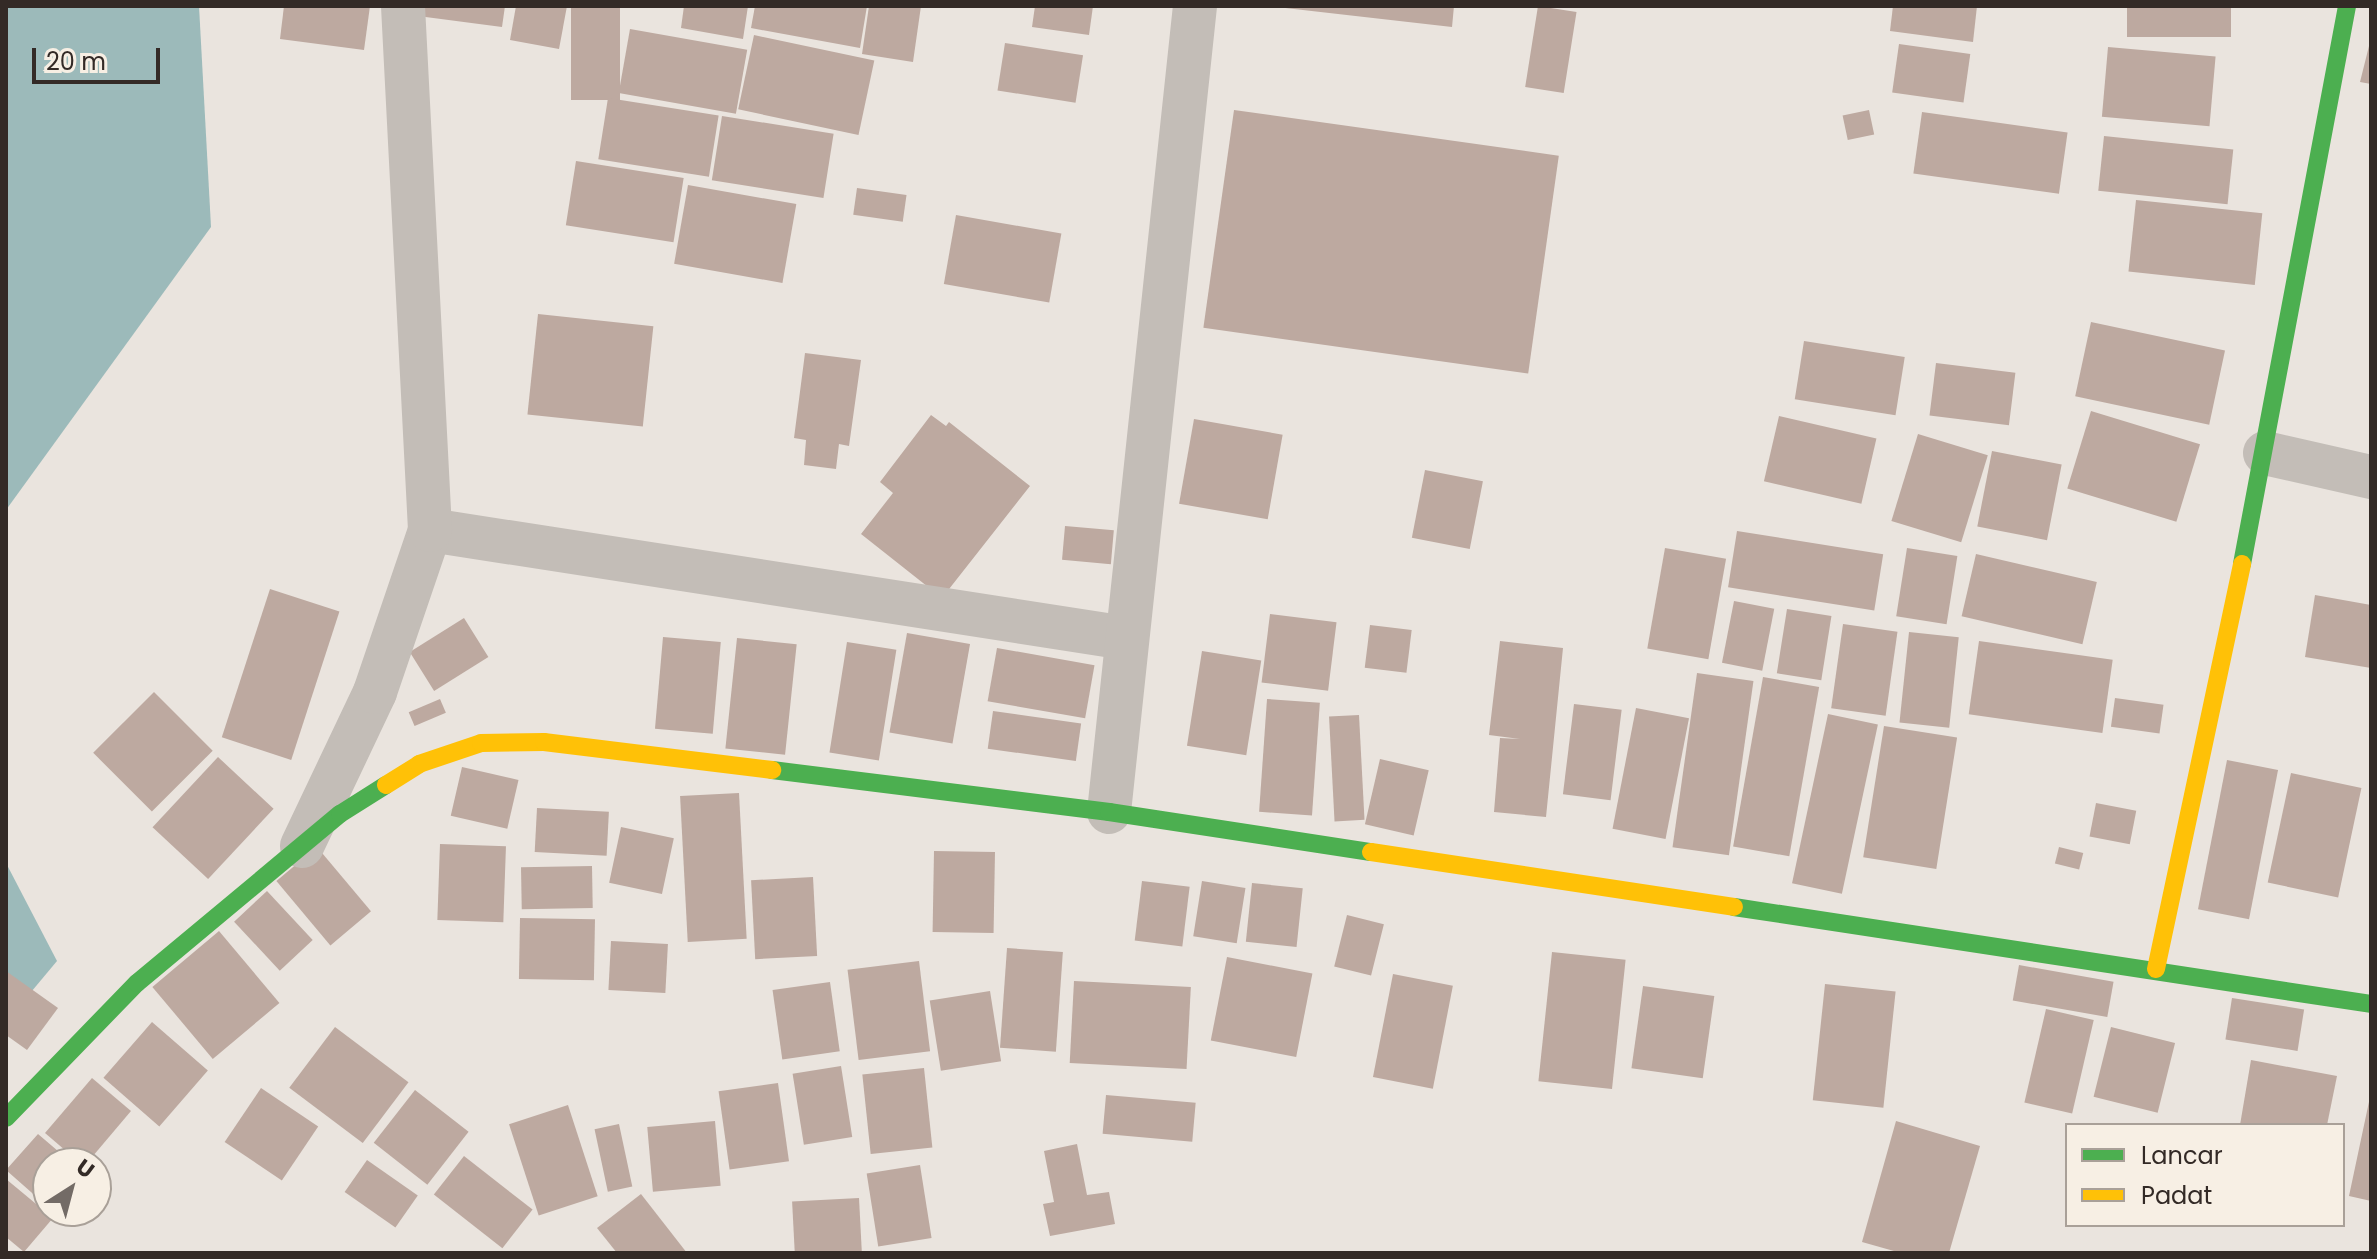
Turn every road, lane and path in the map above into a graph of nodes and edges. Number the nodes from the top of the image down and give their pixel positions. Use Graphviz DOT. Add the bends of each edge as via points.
graph roads {
  1 [pos="403,6"];
  2 [pos="1195,6"];
  3 [pos="2347,6"];
  4 [pos="2265,453"];
  5 [pos="2371,477"];
  6 [pos="430,530"];
  7 [pos="1126,638"];
  8 [pos="1109,812"];
  9 [pos="302,846"];
  10 [pos="2156,969"];
  11 [pos="2371,1004"];
  12 [pos="6,1118"];
  1 -- 6 [label="street"];
  2 -- 7 [label="street"];
  3 -- 4 [label="main road"];
  4 -- 5 [label="street"];
  4 -- 10 [label="main road"];
  6 -- 7 [label="street"];
  6 -- 9 [label="street" via="375,692"];
  7 -- 8 [label="street"];
  8 -- 9 [label="main road" via="544,742 481,743 419,764 340,814"];
  8 -- 10 [label="main road"];
  9 -- 12 [label="main road" via="137,983"];
  10 -- 11 [label="main road"];
}
